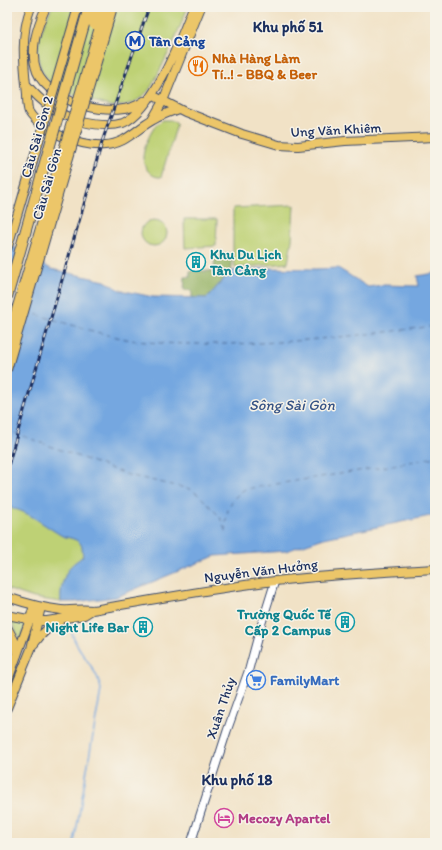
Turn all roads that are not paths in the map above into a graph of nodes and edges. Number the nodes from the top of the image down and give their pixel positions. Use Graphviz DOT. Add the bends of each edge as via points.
graph roads {
  1 [pos="32,7"];
  2 [pos="46,7"];
  3 [pos="78,7"];
  4 [pos="88,7"];
  5 [pos="98,7"];
  6 [pos="106,7"];
  7 [pos="113,7"];
  8 [pos="193,7"];
  9 [pos="201,7"];
  10 [pos="26,84"];
  11 [pos="152,95"];
  12 [pos="163,101"];
  13 [pos="178,109"];
  14 [pos="152,120"];
  15 [pos="435,137"];
  16 [pos="7,250"];
  17 [pos="7,297"];
  18 [pos="7,319"];
  19 [pos="7,344"];
  20 [pos="7,370"];
  21 [pos="435,569"];
  22 [pos="275,581"];
  23 [pos="7,597"];
  24 [pos="37,606"];
  25 [pos="64,614"];
  26 [pos="7,615"];
  27 [pos="34,620"];
  28 [pos="7,627"];
  29 [pos="31,649"];
  30 [pos="17,658"];
  31 [pos="7,683"];
  32 [pos="7,708"];
  33 [pos="192,843"];
  1 -- 10 [label="main road" via="26,23 24,44"];
  2 -- 11 [label="main road" via="35,37 34,62 42,81 48,86 63,97 81,104 118,110 139,105"];
  3 -- 16 [label="main road, Cầu Sài Gòn 2, bridge"];
  4 -- 17 [label="highway, Cầu Sài Gòn 2, bridge"];
  5 -- 18 [label="highway, Cầu Sài Gòn, bridge"];
  6 -- 19 [label="highway, Cầu Sài Gòn, bridge"];
  7 -- 20 [label="main road, Cầu Sài Gòn, bridge"];
  8 -- 11 [label="main road"];
  9 -- 12 [label="main road"];
  10 -- 11 [label="main road" via="38,98 57,111 98,125 115,125 129,120"];
  10 -- 14 [label="main road" via="28,111 52,132 73,140 92,145 115,143"];
  11 -- 12 [label="main road, Ung Văn Khiêm"];
  12 -- 13 [label="main road, Ung Văn Khiêm"];
  12 -- 14 [label="main road"];
  13 -- 14 [label="main road"];
  13 -- 15 [label="main road, Ung Văn Khiêm" via="242,134 279,145"];
  21 -- 22 [label="main road, Nguyễn Văn Hưởng"];
  22 -- 25 [label="main road, Nguyễn Văn Hưởng"];
  22 -- 33 [label="street, Xuân Thủy"];
  23 -- 24 [label="main road, Nguyễn Văn Hưởng"];
  24 -- 25 [label="main road, Nguyễn Văn Hưởng"];
  24 -- 27 [label="main road"];
  25 -- 27 [label="main road, Nguyễn Văn Hưởng" via="51,621"];
  25 -- 29 [label="main road" via="39,637"];
  26 -- 27 [label="main road, Nguyễn Văn Hưởng"];
  27 -- 29 [label="main road"];
  27 -- 30 [label="main road"];
  28 -- 30 [label="main road" via="14,640"];
  29 -- 32 [label="main road"];
  30 -- 31 [label="main road"];
}
